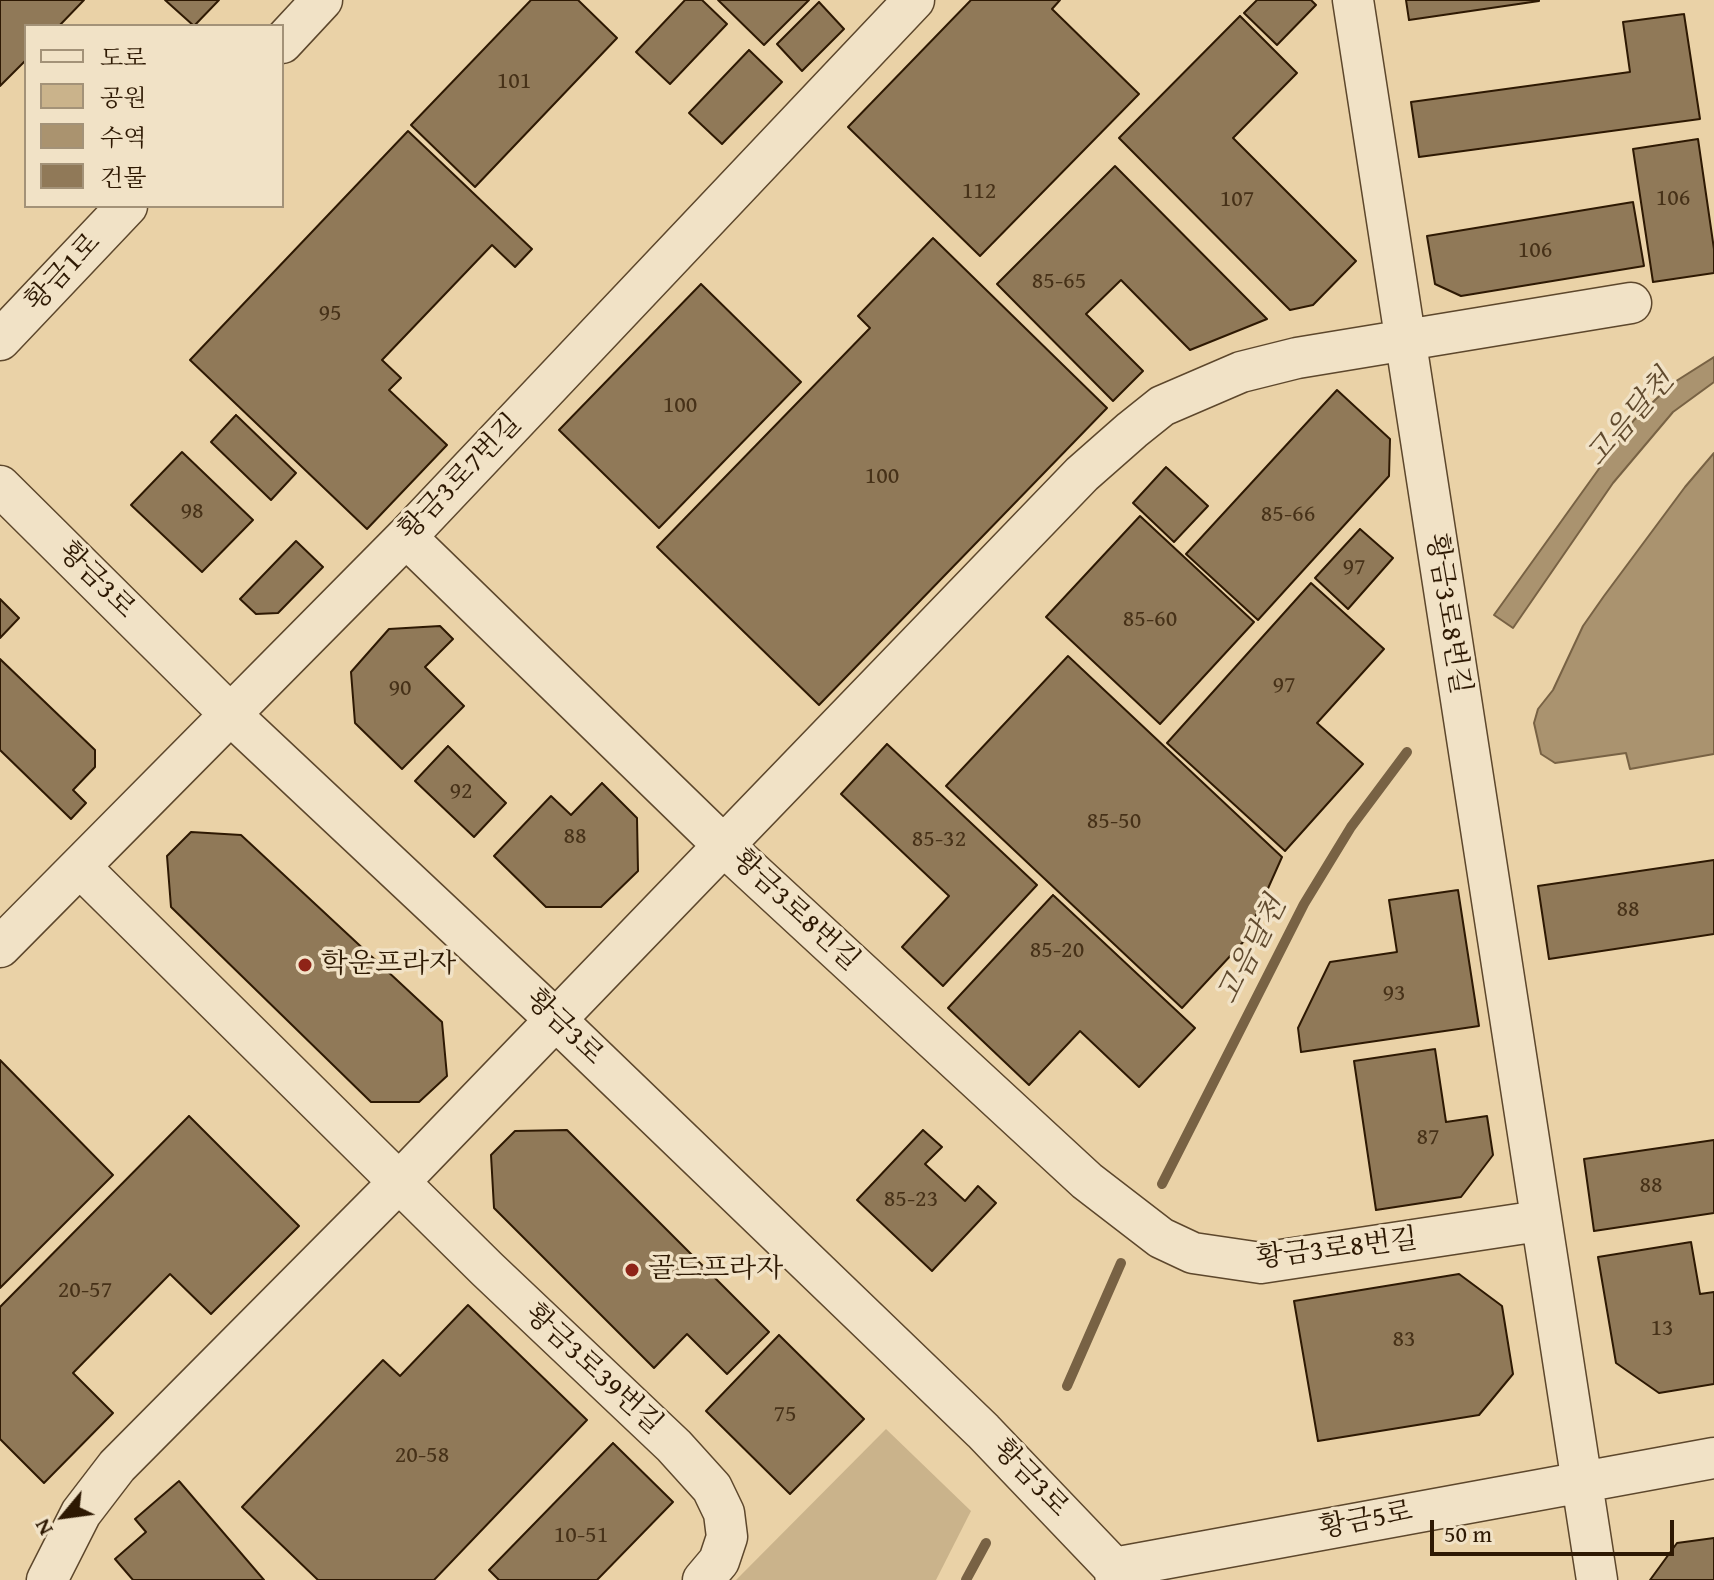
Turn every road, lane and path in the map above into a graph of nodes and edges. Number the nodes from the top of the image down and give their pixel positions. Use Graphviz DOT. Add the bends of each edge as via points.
graph roads {
  1 [pos="322,0"];
  2 [pos="914,0"];
  3 [pos="1353,0"];
  4 [pos="284,41"];
  5 [pos="125,208"];
  6 [pos="1631,303"];
  7 [pos="0,340"];
  8 [pos="1405,340"];
  9 [pos="0,486"];
  10 [pos="406,537"];
  11 [pos="230,714"];
  12 [pos="723,845"];
  13 [pos="80,867"];
  14 [pos="0,947"];
  15 [pos="556,1020"];
  16 [pos="400,1181"];
  17 [pos="1539,1221"];
  18 [pos="1714,1458"];
  19 [pos="1582,1481"];
  20 [pos="1115,1574"];
  21 [pos="47,1580"];
  22 [pos="703,1580"];
  23 [pos="1597,1580"];
  1 -- 4 [label="street"];
  2 -- 10 [label="street, 황금3로7번길"];
  3 -- 8 [label="street, 황금3로8번길"];
  5 -- 7 [label="street, 황금1로"];
  6 -- 8 [label="street, 황금3로8번길"];
  8 -- 12 [label="street, 황금3로8번길" via="1241,372 1162,406 1082,474"];
  8 -- 17 [label="street, 황금3로8번길"];
  9 -- 11 [label="street, 황금3로"];
  10 -- 11 [label="street, 황금3로7번길"];
  10 -- 12 [label="street"];
  11 -- 13 [label="street, 황금3로7번길"];
  11 -- 15 [label="street, 황금3로"];
  12 -- 15 [label="street"];
  12 -- 17 [label="street, 황금3로8번길" via="1087,1181 1148,1229 1193,1253 1261,1263"];
  13 -- 14 [label="street, 황금3로7번길"];
  13 -- 16 [label="street, 황금3로39번길"];
  15 -- 16 [label="street"];
  15 -- 20 [label="street, 황금3로" via="983,1431"];
  16 -- 21 [label="street" via="117,1466 81,1513"];
  16 -- 22 [label="street, 황금3로39번길" via="712,1488 724,1513 727,1537 719,1561"];
  17 -- 19 [label="street, 황금3로8번길"];
  18 -- 19 [label="street, 황금5로"];
  19 -- 20 [label="street, 황금5로"];
  19 -- 23 [label="street, 황금3로8번길"];
}
